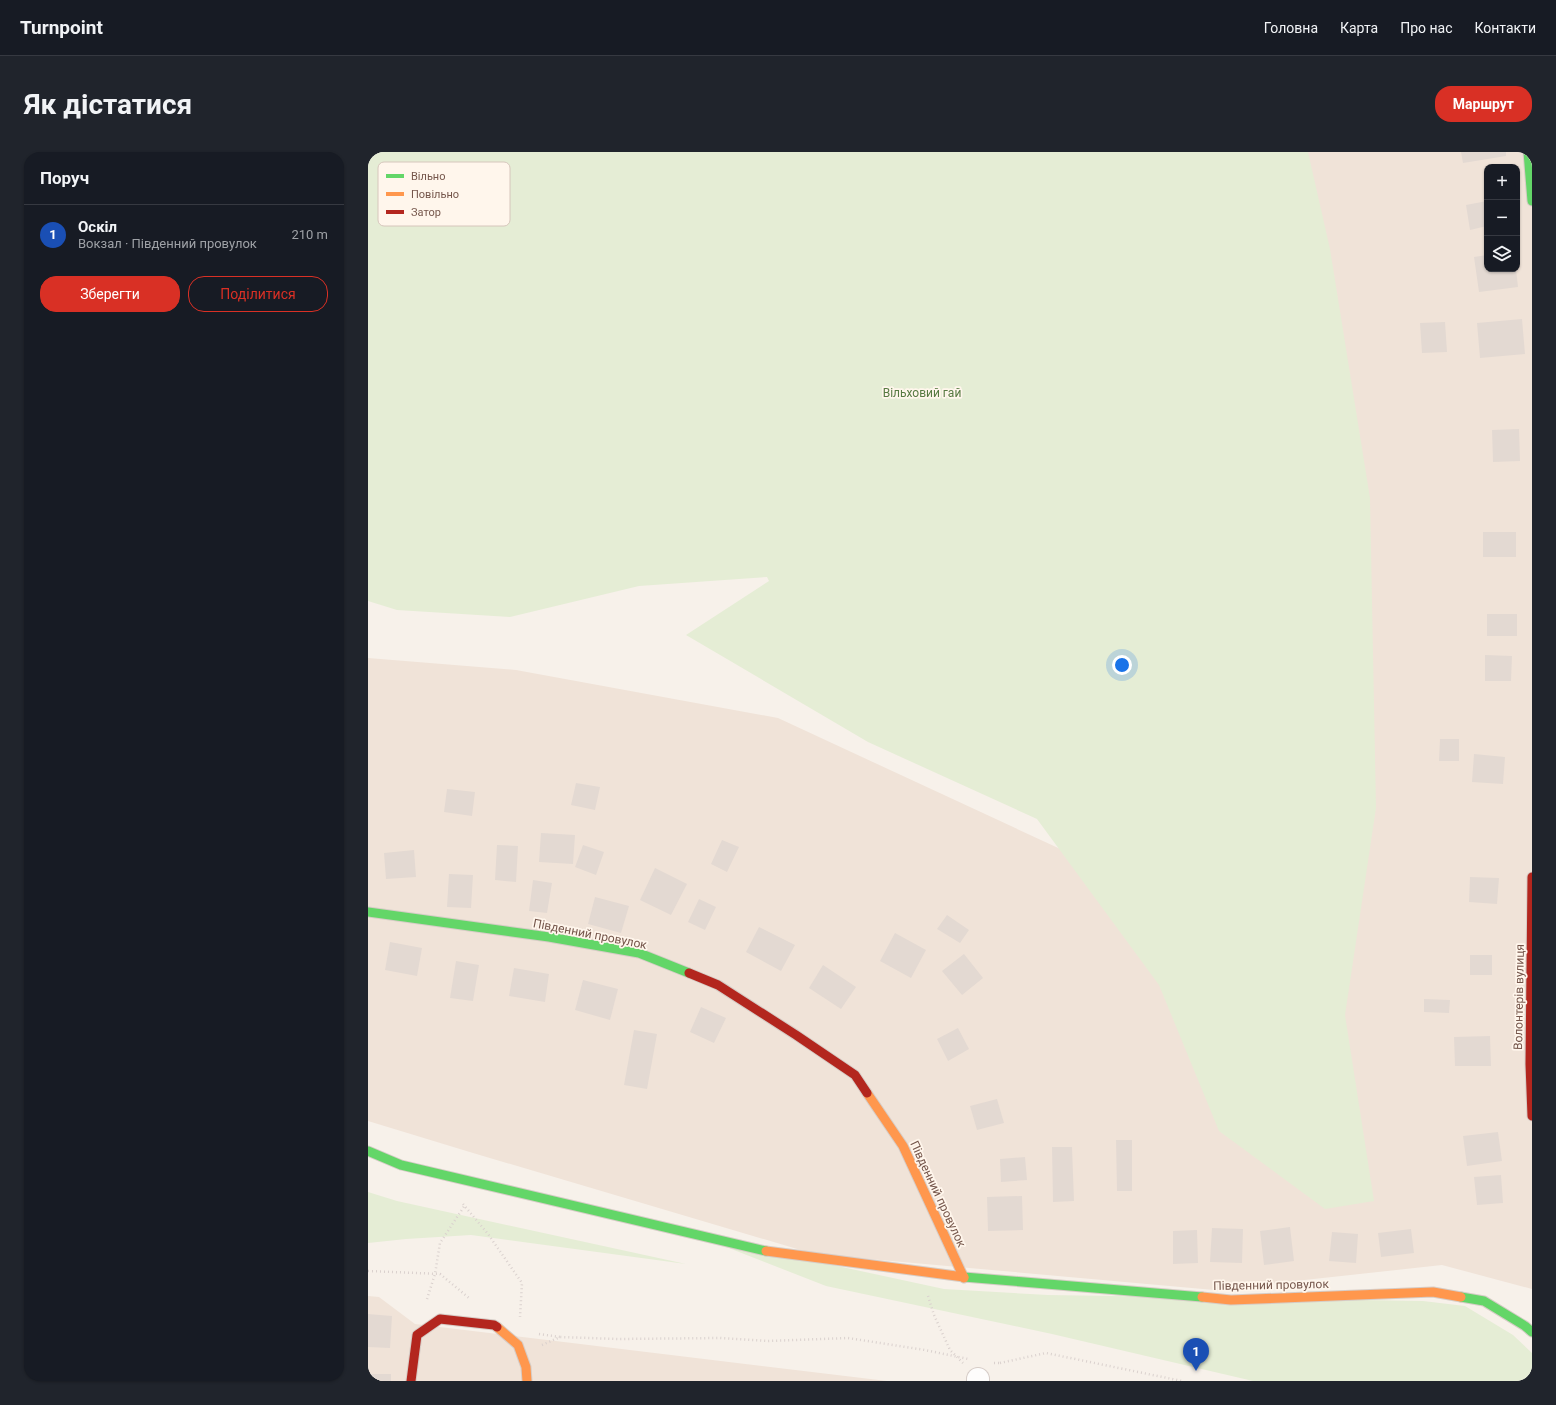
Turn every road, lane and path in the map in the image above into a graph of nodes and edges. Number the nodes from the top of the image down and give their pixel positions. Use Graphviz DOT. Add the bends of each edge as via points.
graph roads {
  1 [pos="1528,152"];
  2 [pos="1532,201"];
  3 [pos="1532,877"];
  4 [pos="368,912"];
  5 [pos="1532,1116"];
  6 [pos="368,1151"];
  7 [pos="491,1186"];
  8 [pos="460,1200"];
  9 [pos="464,1206"];
  10 [pos="368,1271"];
  11 [pos="920,1272"];
  12 [pos="435,1274"];
  13 [pos="964,1278"];
  14 [pos="474,1302"];
  15 [pos="1532,1332"];
  16 [pos="417,1335"];
  17 [pos="518,1345"];
  18 [pos="958,1358"];
  19 [pos="993,1362"];
  20 [pos="1000,1363"];
  21 [pos="526,1367"];
  22 [pos="976,1373"];
  23 [pos="411,1381"];
  24 [pos="527,1381"];
  25 [pos="1182,1381"];
  1 -- 2 [label="street"];
  3 -- 5 [label="street, Волонтерів вулиця"];
  4 -- 13 [label="street, Південний провулок" via="549,936 639,953 718,985 855,1075 903,1146"];
  6 -- 7 [label="street" via="401,1165"];
  7 -- 9 [label="path"];
  7 -- 11 [label="street" via="762,1251"];
  8 -- 9 [label="path"];
  9 -- 12 [label="path" via="440,1243"];
  9 -- 17 [label="path" via="488,1234 522,1283"];
  10 -- 12 [label="path"];
  11 -- 13 [label="street"];
  11 -- 18 [label="path" via="934,1315 950,1350"];
  12 -- 14 [label="path" via="440,1274"];
  12 -- 16 [label="path"];
  13 -- 15 [label="street, Південний провулок" via="1231,1300 1433,1292 1484,1301"];
  16 -- 17 [label="street" via="440,1319 494,1325"];
  16 -- 23 [label="street"];
  17 -- 21 [label="street"];
  18 -- 21 [label="path" via="848,1338 768,1341 720,1338 560,1337 537,1347"];
  18 -- 22 [label="path"];
  18 -- 22 [label="path"];
  19 -- 20 [label="path"];
  20 -- 22 [label="path"];
  20 -- 25 [label="path" via="1046,1353"];
  21 -- 24 [label="street"];
}
